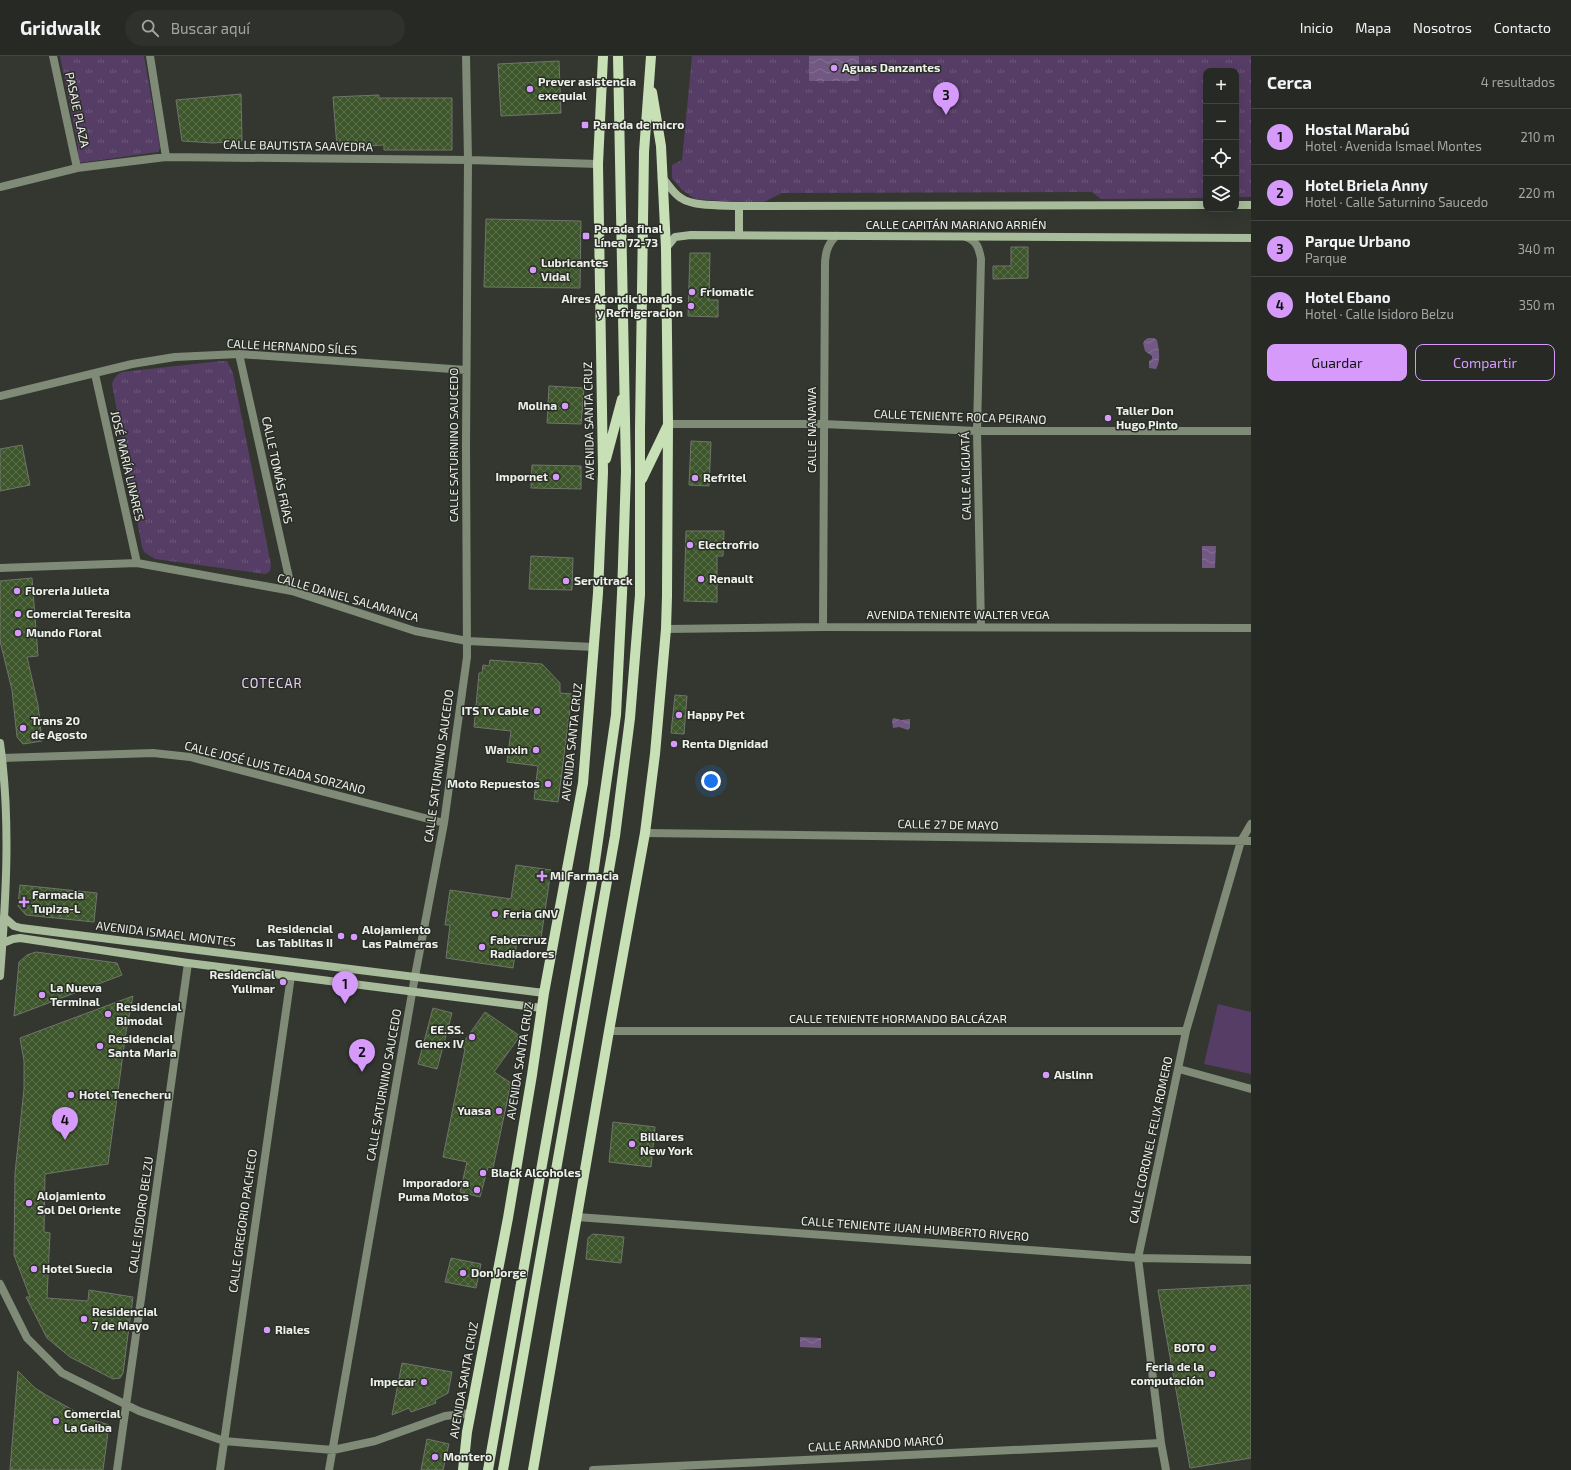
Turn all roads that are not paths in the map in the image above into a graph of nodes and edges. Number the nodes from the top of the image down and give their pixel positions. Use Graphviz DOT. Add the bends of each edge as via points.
graph roads {
  1 [pos="53,56"];
  2 [pos="150,56"];
  3 [pos="466,56"];
  4 [pos="603,56"];
  5 [pos="651,56"];
  6 [pos="617,59"];
  7 [pos="650,77"];
  8 [pos="166,157"];
  9 [pos="468,160"];
  10 [pos="598,164"];
  11 [pos="77,168"];
  12 [pos="662,177"];
  13 [pos="0,187"];
  14 [pos="739,206"];
  15 [pos="1203,206"];
  16 [pos="1239,206"];
  17 [pos="1251,206"];
  18 [pos="739,235"];
  19 [pos="836,236"];
  20 [pos="966,237"];
  21 [pos="1251,238"];
  22 [pos="666,248"];
  23 [pos="240,354"];
  24 [pos="466,370"];
  25 [pos="95,374"];
  26 [pos="625,385"];
  27 [pos="0,396"];
  28 [pos="668,424"];
  29 [pos="824,424"];
  30 [pos="977,431"];
  31 [pos="1251,431"];
  32 [pos="603,472"];
  33 [pos="640,483"];
  34 [pos="137,563"];
  35 [pos="0,568"];
  36 [pos="292,592"];
  37 [pos="823,627"];
  38 [pos="981,627"];
  39 [pos="1251,628"];
  40 [pos="666,629"];
  41 [pos="467,641"];
  42 [pos="594,647"];
  43 [pos="0,743"];
  44 [pos="2,758"];
  45 [pos="444,823"];
  46 [pos="1251,824"];
  47 [pos="645,833"];
  48 [pos="1241,841"];
  49 [pos="1251,841"];
  50 [pos="4,917"];
  51 [pos="3,943"];
  52 [pos="188,963"];
  53 [pos="0,976"];
  54 [pos="291,976"];
  55 [pos="415,976"];
  56 [pos="413,992"];
  57 [pos="544,993"];
  58 [pos="542,1008"];
  59 [pos="609,1031"];
  60 [pos="1186,1031"];
  61 [pos="1179,1069"];
  62 [pos="1251,1089"];
  63 [pos="576,1217"];
  64 [pos="1138,1258"];
  65 [pos="1251,1260"];
  66 [pos="0,1284"];
  67 [pos="127,1405"];
  68 [pos="471,1413"];
  69 [pos="224,1441"];
  70 [pos="1161,1443"];
  71 [pos="333,1450"];
  72 [pos="117,1470"];
  73 [pos="220,1470"];
  74 [pos="330,1470"];
  75 [pos="463,1470"];
  76 [pos="488,1470"];
  77 [pos="504,1470"];
  78 [pos="533,1470"];
  79 [pos="593,1470"];
  80 [pos="1166,1470"];
  1 -- 11 [label="street, PASAJE PLAZA"];
  2 -- 8 [label="street"];
  3 -- 9 [label="street, CALLE SATURNINO SAUCEDO"];
  4 -- 10 [label="main road, AVENIDA SANTA CRUZ"];
  5 -- 7 [label="main road"];
  6 -- 26 [label="main road"];
  7 -- 12 [label="main road" via="661,146"];
  7 -- 33 [label="main road" via="643,160"];
  8 -- 9 [label="street, CALLE BAUTISTA SAAVEDRA"];
  8 -- 11 [label="street, CALLE BAUTISTA SAAVEDRA"];
  9 -- 10 [label="street, CALLE BAUTISTA SAAVEDRA"];
  9 -- 24 [label="street, CALLE SATURNINO SAUCEDO"];
  10 -- 32 [label="main road, AVENIDA SANTA CRUZ"];
  11 -- 13 [label="street, CALLE BAUTISTA SAAVEDRA"];
  12 -- 14 [label="street, CALLE CAPITÁN MARIANO ARRIÉN" via="674,193 691,203"];
  12 -- 22 [label="main road"];
  14 -- 15 [label="street, CALLE CAPITÁN MARIANO ARRIÉN"];
  14 -- 18 [label="street"];
  16 -- 17 [label="street"];
  18 -- 19 [label="street, CALLE CAPITÁN MARIANO ARRIÉN"];
  18 -- 22 [label="street, CALLE CAPITÁN MARIANO ARRIÉN" via="675,237"];
  19 -- 20 [label="street, CALLE CAPITÁN MARIANO ARRIÉN"];
  19 -- 29 [label="street, CALLE NANAWA" via="830,241 825,257"];
  20 -- 21 [label="street, CALLE CAPITÁN MARIANO ARRIÉN"];
  20 -- 30 [label="street, CALLE ALIGUATÁ" via="973,240 979,248 981,259"];
  22 -- 28 [label="main road"];
  23 -- 24 [label="street, CALLE HERNANDO SÍLES"];
  23 -- 25 [label="street, CALLE HERNANDO SÍLES" via="175,357 132,364"];
  23 -- 36 [label="street, CALLE TOMÁS FRÍAS"];
  24 -- 41 [label="street, CALLE SATURNINO SAUCEDO"];
  25 -- 27 [label="street, CALLE HERNANDO SÍLES"];
  25 -- 34 [label="street, JOSÉ MARÍA LINARES"];
  26 -- 32 [label="main road"];
  26 -- 76 [label="main road" via="626,479 616,715 592,882"];
  28 -- 29 [label="street, CALLE TENIENTE ROCA PEIRANO"];
  28 -- 33 [label="main road"];
  28 -- 40 [label="main road"];
  29 -- 30 [label="street, CALLE TENIENTE ROCA PEIRANO"];
  29 -- 37 [label="street, CALLE NANAWA"];
  30 -- 31 [label="street, CALLE TENIENTE ROCA PEIRANO"];
  30 -- 38 [label="street, CALLE ALIGUATÁ"];
  32 -- 42 [label="main road, AVENIDA SANTA CRUZ"];
  33 -- 77 [label="main road" via="640,595 630,718 615,836"];
  34 -- 35 [label="street, CALLE DANIEL SALAMANCA"];
  34 -- 36 [label="street, CALLE DANIEL SALAMANCA"];
  36 -- 41 [label="street, CALLE DANIEL SALAMANCA" via="416,631"];
  37 -- 38 [label="street, AVENIDA TENIENTE WALTER VEGA"];
  37 -- 40 [label="street, AVENIDA TENIENTE WALTER VEGA"];
  38 -- 39 [label="street, AVENIDA TENIENTE WALTER VEGA"];
  40 -- 47 [label="main road"];
  41 -- 42 [label="street, CALLE DANIEL SALAMANCA"];
  41 -- 45 [label="street, CALLE SATURNINO SAUCEDO"];
  42 -- 57 [label="main road, AVENIDA SANTA CRUZ" via="583,783"];
  43 -- 44 [label="street"];
  44 -- 45 [label="street, CALLE JOSÉ LUIS TEJADA SORZANO" via="153,753 190,757"];
  44 -- 50 [label="street" via="6,823"];
  45 -- 55 [label="street, CALLE SATURNINO SAUCEDO"];
  46 -- 48 [label="street, CALLE CORONEL FELIX ROMERO"];
  47 -- 48 [label="street, CALLE 27 DE MAYO"];
  47 -- 59 [label="main road"];
  48 -- 49 [label="street, CALLE 27 DE MAYO"];
  48 -- 60 [label="street, CALLE CORONEL FELIX ROMERO"];
  50 -- 51 [label="street"];
  50 -- 55 [label="street, AVENIDA ISMAEL MONTES" via="20,928"];
  51 -- 52 [label="street, AVENIDA ISMAEL MONTES" via="20,938"];
  51 -- 53 [label="street"];
  52 -- 54 [label="street, AVENIDA ISMAEL MONTES"];
  52 -- 67 [label="street, CALLE ISIDORO BELZU"];
  54 -- 56 [label="street, AVENIDA ISMAEL MONTES"];
  54 -- 69 [label="street, CALLE GREGORIO PACHECO"];
  55 -- 56 [label="street, CALLE SATURNINO SAUCEDO"];
  55 -- 57 [label="street, AVENIDA ISMAEL MONTES"];
  56 -- 58 [label="street, AVENIDA ISMAEL MONTES"];
  56 -- 71 [label="street, CALLE SATURNINO SAUCEDO"];
  57 -- 58 [label="main road, AVENIDA SANTA CRUZ"];
  58 -- 68 [label="main road, AVENIDA SANTA CRUZ" via="509,1210"];
  59 -- 60 [label="street, CALLE TENIENTE HORMANDO BALCÁZAR"];
  59 -- 63 [label="main road"];
  60 -- 61 [label="street, CALLE CORONEL FELIX ROMERO"];
  61 -- 62 [label="street"];
  61 -- 64 [label="street, CALLE CORONEL FELIX ROMERO"];
  63 -- 64 [label="street, CALLE TENIENTE JUAN HUMBERTO RIVERO"];
  63 -- 78 [label="main road"];
  64 -- 65 [label="street, CALLE TENIENTE JUAN HUMBERTO RIVERO"];
  64 -- 70 [label="street, CALLE CORONEL FELIX ROMERO"];
  66 -- 67 [label="street" via="27,1338 62,1373"];
  67 -- 69 [label="street"];
  67 -- 72 [label="street, CALLE ISIDORO BELZU"];
  68 -- 71 [label="street" via="445,1416 375,1441"];
  68 -- 75 [label="main road, AVENIDA SANTA CRUZ"];
  69 -- 71 [label="street"];
  69 -- 73 [label="street, CALLE GREGORIO PACHECO"];
  70 -- 79 [label="street, CALLE ARMANDO MARCÓ"];
  70 -- 80 [label="street, CALLE CORONEL FELIX ROMERO"];
  71 -- 74 [label="street, CALLE SATURNINO SAUCEDO"];
}
